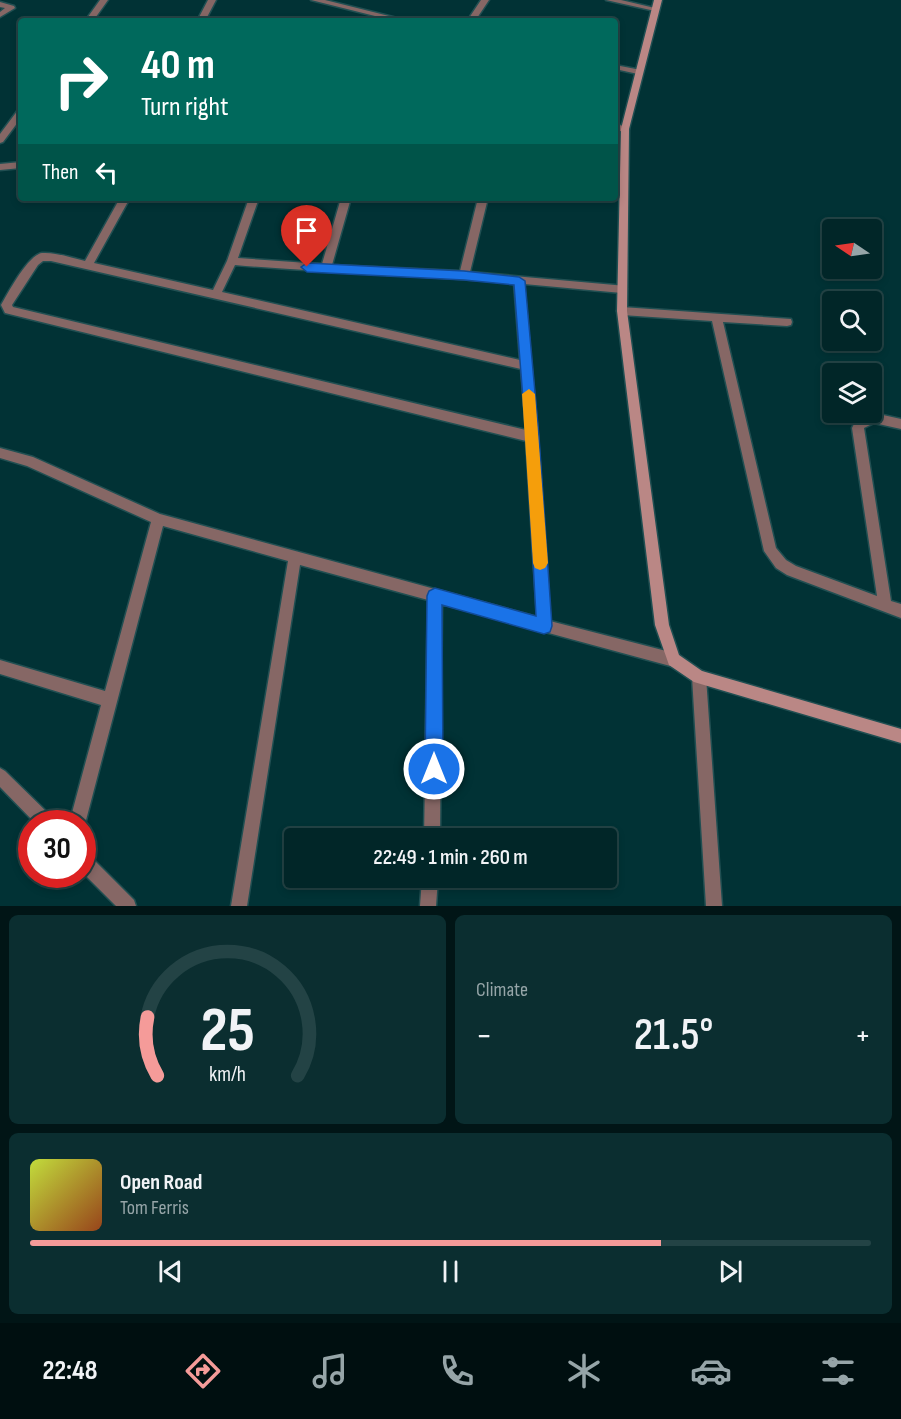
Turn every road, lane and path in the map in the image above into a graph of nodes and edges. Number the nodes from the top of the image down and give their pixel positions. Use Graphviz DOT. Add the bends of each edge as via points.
graph roads {
  1 [pos="104,0"];
  2 [pos="212,0"];
  3 [pos="315,0"];
  4 [pos="485,0"];
  5 [pos="610,0"];
  6 [pos="0,4"];
  7 [pos="656,5"];
  8 [pos="0,15"];
  9 [pos="91,18"];
  10 [pos="203,18"];
  11 [pos="392,18"];
  12 [pos="473,18"];
  13 [pos="618,68"];
  14 [pos="638,72"];
  15 [pos="18,116"];
  16 [pos="620,128"];
  17 [pos="0,140"];
  18 [pos="18,165"];
  19 [pos="0,167"];
  20 [pos="123,201"];
  21 [pos="253,201"];
  22 [pos="345,201"];
  23 [pos="482,201"];
  24 [pos="232,261"];
  25 [pos="88,266"];
  26 [pos="326,269"];
  27 [pos="464,275"];
  28 [pos="519,281"];
  29 [pos="622,290"];
  30 [pos="216,294"];
  31 [pos="622,311"];
  32 [pos="717,318"];
  33 [pos="787,322"];
  34 [pos="526,366"];
  35 [pos="901,424"];
  36 [pos="532,437"];
  37 [pos="0,453"];
  38 [pos="158,519"];
  39 [pos="295,557"];
  40 [pos="435,596"];
  41 [pos="885,605"];
  42 [pos="901,611"];
  43 [pos="544,626"];
  44 [pos="674,660"];
  45 [pos="0,668"];
  46 [pos="699,677"];
  47 [pos="110,700"];
  48 [pos="901,736"];
  49 [pos="0,776"];
  50 [pos="33,810"];
  51 [pos="81,810"];
  52 [pos="432,828"];
  53 [pos="96,874"];
  54 [pos="429,888"];
  55 [pos="128,906"];
  56 [pos="239,906"];
  57 [pos="428,906"];
  58 [pos="714,906"];
  1 -- 9 [label="street"];
  2 -- 10 [label="street"];
  3 -- 11 [label="street"];
  4 -- 12 [label="street"];
  5 -- 7 [label="street"];
  6 -- 8 [label="street" via="11,8"];
  7 -- 14 [label="street"];
  13 -- 14 [label="street"];
  14 -- 16 [label="street"];
  15 -- 17 [label="street"];
  16 -- 29 [label="street"];
  18 -- 19 [label="street"];
  20 -- 25 [label="street"];
  21 -- 24 [label="street"];
  22 -- 26 [label="street"];
  23 -- 27 [label="street"];
  24 -- 26 [label="street"];
  24 -- 30 [label="street"];
  25 -- 30 [label="street"];
  25 -- 36 [label="street" via="41,257 6,305 16,312"];
  26 -- 27 [label="street"];
  27 -- 28 [label="street"];
  28 -- 29 [label="street"];
  28 -- 34 [label="street"];
  29 -- 31 [label="street"];
  30 -- 34 [label="street"];
  31 -- 32 [label="street"];
  31 -- 44 [label="street" via="662,625"];
  32 -- 33 [label="street"];
  32 -- 41 [label="street" via="774,558 792,571"];
  34 -- 36 [label="street"];
  35 -- 41 [label="street" via="874,418 860,423 858,428"];
  36 -- 43 [label="street"];
  37 -- 38 [label="street" via="29,461"];
  38 -- 39 [label="street"];
  38 -- 47 [label="street"];
  39 -- 40 [label="street"];
  39 -- 56 [label="street"];
  40 -- 43 [label="street"];
  40 -- 52 [label="street"];
  41 -- 42 [label="street"];
  43 -- 44 [label="street"];
  44 -- 46 [label="street"];
  45 -- 47 [label="street"];
  46 -- 48 [label="street"];
  46 -- 58 [label="street"];
  47 -- 51 [label="street"];
  49 -- 50 [label="street"];
  53 -- 55 [label="street"];
  54 -- 57 [label="street"];
}
